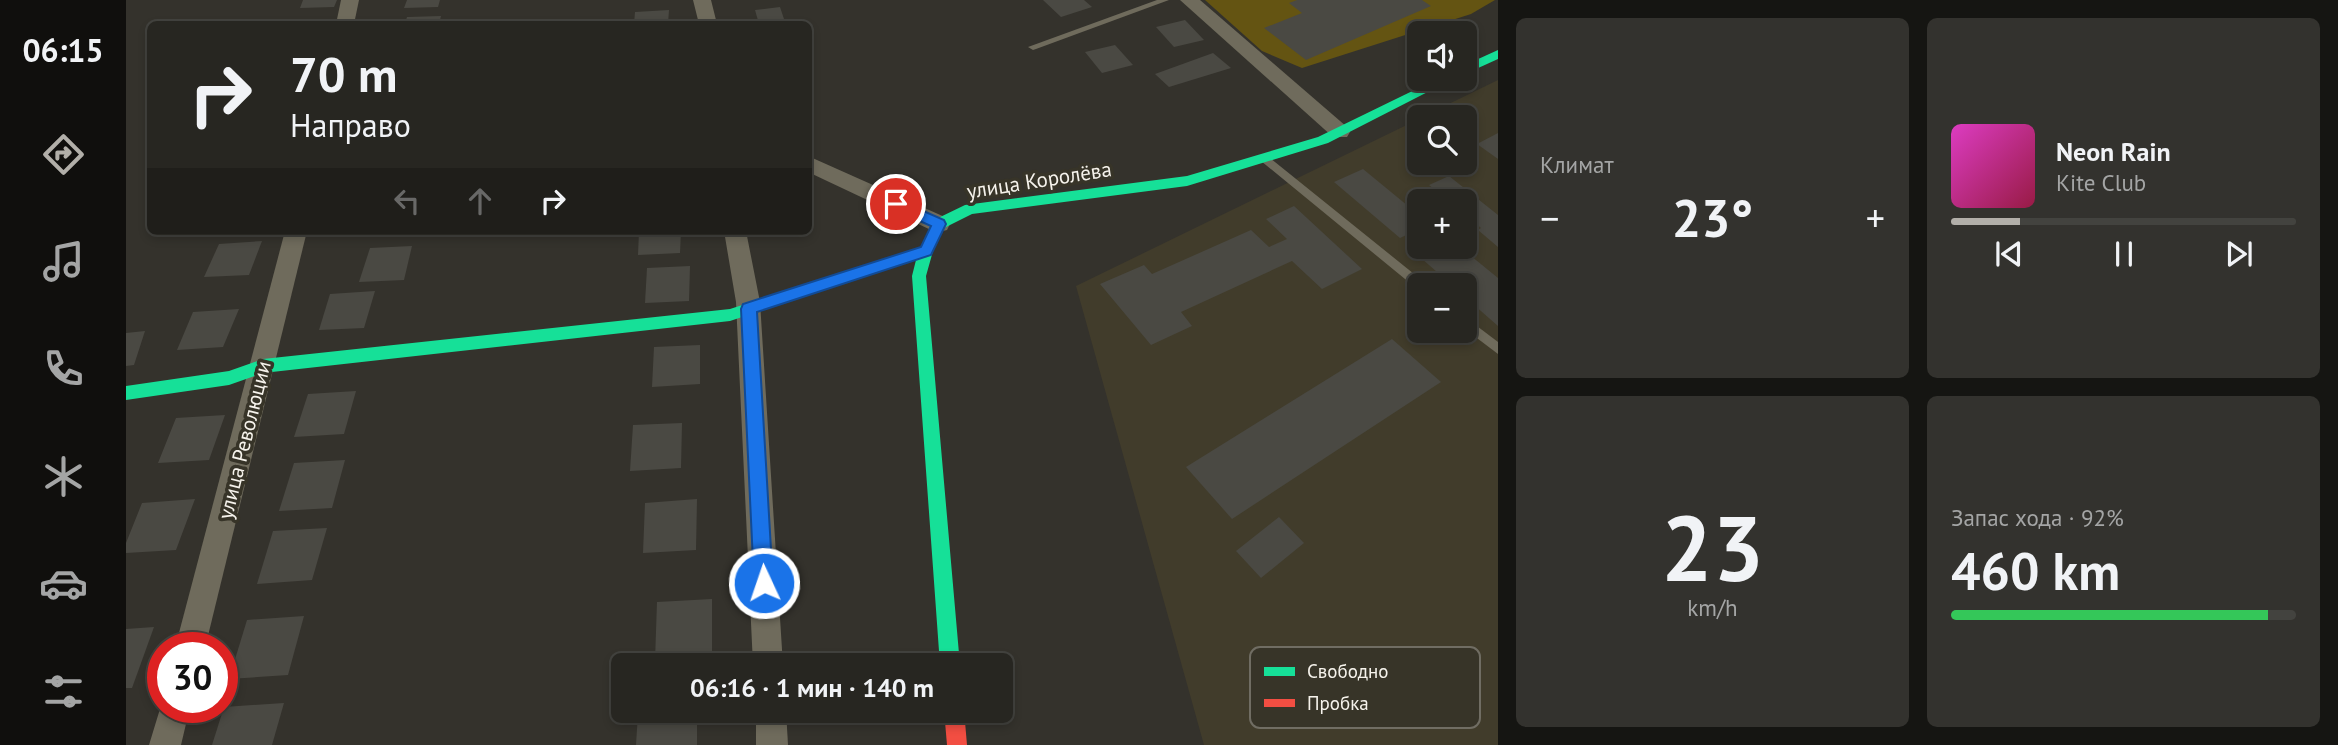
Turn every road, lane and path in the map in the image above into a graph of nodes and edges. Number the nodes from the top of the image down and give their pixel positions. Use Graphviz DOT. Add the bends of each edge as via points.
graph roads {
  1 [pos="351,0"];
  2 [pos="702,0"];
  3 [pos="1165,0"];
  4 [pos="1189,0"];
  5 [pos="346,21"];
  6 [pos="707,21"];
  7 [pos="1033,47"];
  8 [pos="1498,54"];
  9 [pos="1477,64"];
  10 [pos="1423,91"];
  11 [pos="1340,132"];
  12 [pos="1265,158"];
  13 [pos="812,165"];
  14 [pos="939,224"];
  15 [pos="295,235"];
  16 [pos="736,235"];
  17 [pos="926,251"];
  18 [pos="1407,274"];
  19 [pos="749,309"];
  20 [pos="1477,331"];
  21 [pos="1498,349"];
  22 [pos="263,366"];
  23 [pos="126,393"];
  24 [pos="194,632"];
  25 [pos="767,653"];
  26 [pos="949,653"];
  27 [pos="171,723"];
  28 [pos="771,723"];
  29 [pos="955,723"];
  30 [pos="165,745"];
  31 [pos="772,745"];
  32 [pos="957,745"];
  1 -- 5 [label="street"];
  2 -- 6 [label="street"];
  3 -- 7 [label="lane"];
  4 -- 11 [label="street"];
  8 -- 9 [label="street"];
  10 -- 11 [label="street, улица Королёва"];
  11 -- 12 [label="street, улица Королёва"];
  12 -- 14 [label="street, улица Королёва" via="1187,181 970,209"];
  12 -- 18 [label="lane"];
  13 -- 14 [label="street"];
  14 -- 17 [label="street"];
  15 -- 22 [label="street, улица Революции"];
  16 -- 19 [label="street"];
  17 -- 19 [label="street"];
  17 -- 26 [label="street" via="919,276"];
  19 -- 22 [label="street" via="730,315"];
  19 -- 25 [label="street"];
  20 -- 21 [label="lane"];
  22 -- 23 [label="street" via="229,378"];
  22 -- 24 [label="street, улица Революции"];
  27 -- 30 [label="street"];
  28 -- 31 [label="street"];
  29 -- 32 [label="street"];
}
